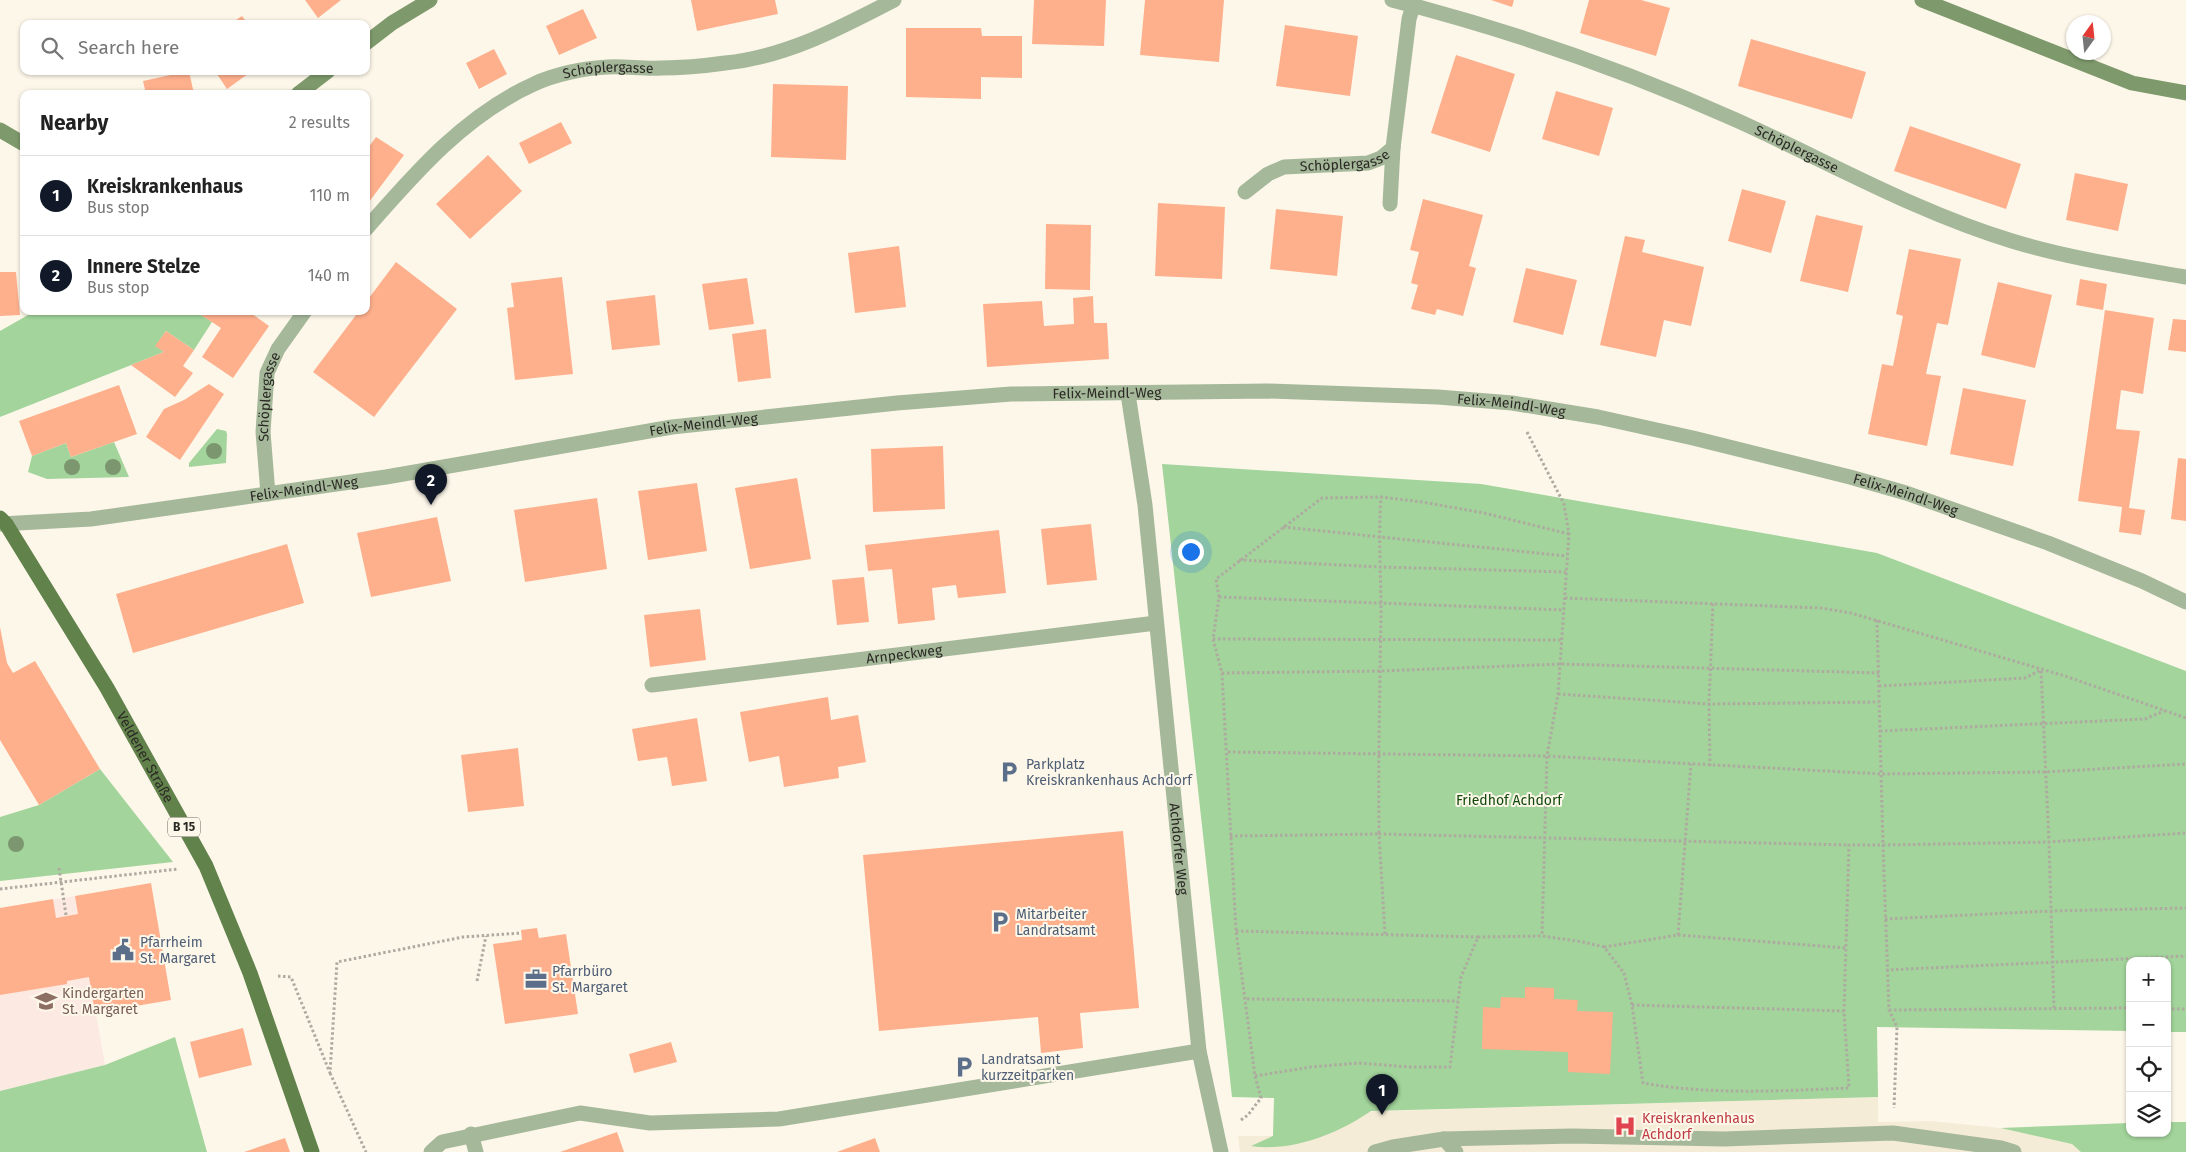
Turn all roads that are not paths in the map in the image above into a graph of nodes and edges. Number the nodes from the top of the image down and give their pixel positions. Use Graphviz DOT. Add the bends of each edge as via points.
graph roads {
  1 [pos="430,0"];
  2 [pos="894,0"];
  3 [pos="1392,0"];
  4 [pos="1922,0"];
  5 [pos="1414,6"];
  6 [pos="370,40"];
  7 [pos="323,75"];
  8 [pos="303,90"];
  9 [pos="2186,93"];
  10 [pos="0,130"];
  11 [pos="20,142"];
  12 [pos="1393,148"];
  13 [pos="1245,192"];
  14 [pos="1390,204"];
  15 [pos="370,224"];
  16 [pos="2186,277"];
  17 [pos="302,315"];
  18 [pos="1128,394"];
  19 [pos="268,494"];
  20 [pos="2,522"];
  21 [pos="2186,602"];
  22 [pos="1156,623"];
  23 [pos="652,685"];
  24 [pos="1199,1051"];
  25 [pos="471,1134"];
  26 [pos="1444,1139"];
  27 [pos="312,1152"];
  28 [pos="431,1152"];
  29 [pos="476,1152"];
  30 [pos="1221,1152"];
  31 [pos="1376,1152"];
  32 [pos="1456,1152"];
  33 [pos="2014,1152"];
  1 -- 6 [label="street"];
  2 -- 15 [label="street, Schöplergasse" via="819,38 775,53 727,63 661,68 606,67 535,83 492,107 449,140"];
  3 -- 5 [label="street, Schöplergasse"];
  4 -- 9 [label="street" via="2132,82"];
  5 -- 12 [label="street, Schöplergasse" via="1409,19"];
  5 -- 16 [label="street, Schöplergasse" via="1590,61 1651,84 1931,211 2012,241"];
  7 -- 8 [label="street"];
  10 -- 11 [label="street"];
  12 -- 13 [label="street, Schöplergasse" via="1368,163 1284,167 1268,174"];
  12 -- 14 [label="street"];
  17 -- 19 [label="street, Schöplergasse" via="278,349 267,373 263,432"];
  18 -- 19 [label="street, Felix-Meindl-Weg" via="1011,394 672,427 428,471"];
  18 -- 21 [label="street, Felix-Meindl-Weg" via="1268,391 1438,397 1512,403 1598,417 1906,493 2048,542"];
  18 -- 22 [label="street, Achdorfer Weg" via="1145,505"];
  19 -- 20 [label="street, Felix-Meindl-Weg" via="72,522"];
  20 -- 27 [label="main road, Veldener Straße / B 15" via="107,688 206,866 250,973"];
  22 -- 23 [label="street, Arnpeckweg"];
  22 -- 24 [label="street, Achdorfer Weg"];
  24 -- 25 [label="street" via="779,1119 650,1124 580,1113"];
  24 -- 30 [label="street, Achdorfer Weg"];
  25 -- 28 [label="street" via="442,1142"];
  25 -- 29 [label="street"];
  26 -- 31 [label="street"];
  26 -- 32 [label="street"];
  26 -- 33 [label="street" via="1572,1136 1724,1139 1893,1133"];
}
